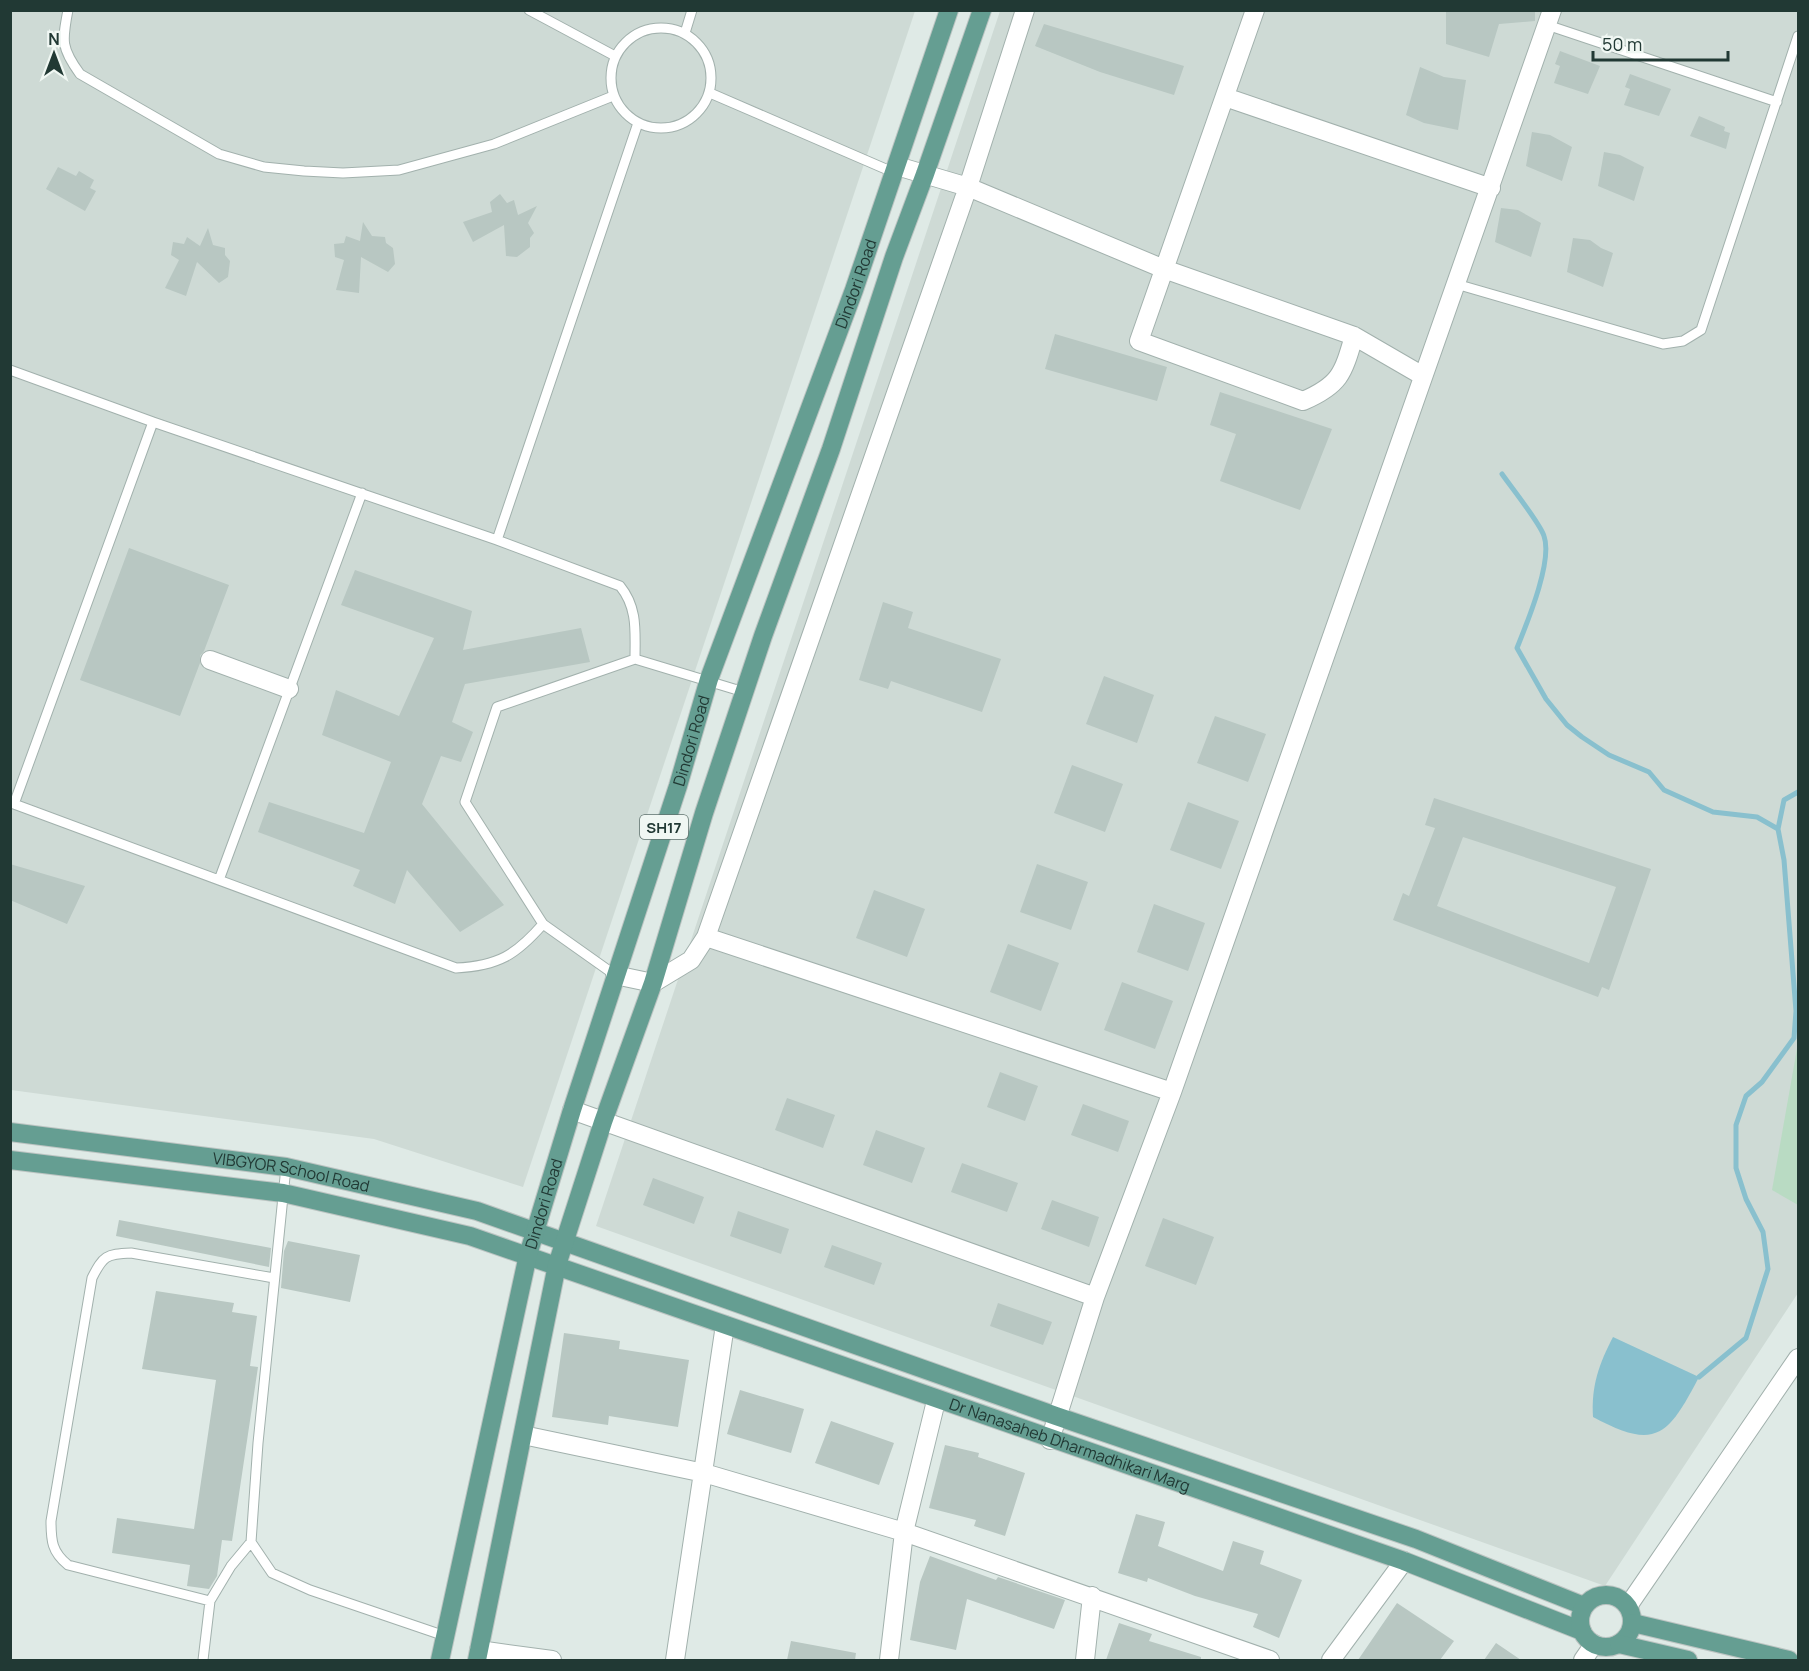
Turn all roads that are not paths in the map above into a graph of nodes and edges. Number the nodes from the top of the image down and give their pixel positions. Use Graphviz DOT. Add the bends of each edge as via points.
graph roads {
  1 [pos="68,10"];
  2 [pos="529,10"];
  3 [pos="692,10"];
  4 [pos="949,10"];
  5 [pos="982,10"];
  6 [pos="1025,10"];
  7 [pos="1255,10"];
  8 [pos="1550,18"];
  9 [pos="685,33"];
  10 [pos="1798,36"];
  11 [pos="615,56"];
  12 [pos="710,93"];
  13 [pos="614,96"];
  14 [pos="1225,97"];
  15 [pos="1777,102"];
  16 [pos="638,123"];
  17 [pos="896,170"];
  18 [pos="926,174"];
  19 [pos="968,187"];
  20 [pos="1491,188"];
  21 [pos="1164,269"];
  22 [pos="1456,284"];
  23 [pos="1354,336"];
  24 [pos="10,370"];
  25 [pos="1423,376"];
  26 [pos="153,422"];
  27 [pos="362,493"];
  28 [pos="497,540"];
  29 [pos="635,659"];
  30 [pos="210,660"];
  31 [pos="709,679"];
  32 [pos="289,689"];
  33 [pos="744,692"];
  34 [pos="219,880"];
  35 [pos="543,924"];
  36 [pos="706,937"];
  37 [pos="615,975"];
  38 [pos="653,983"];
  39 [pos="1172,1092"];
  40 [pos="572,1110"];
  41 [pos="603,1122"];
  42 [pos="10,1132"];
  43 [pos="10,1160"];
  44 [pos="286,1167"];
  45 [pos="283,1193"];
  46 [pos="536,1230"];
  47 [pos="564,1241"];
  48 [pos="528,1255"];
  49 [pos="557,1265"];
  50 [pos="274,1278"];
  51 [pos="1095,1296"];
  52 [pos="725,1325"];
  53 [pos="1798,1359"];
  54 [pos="936,1401"];
  55 [pos="1056,1416"];
  56 [pos="523,1435"];
  57 [pos="1050,1440"];
  58 [pos="704,1473"];
  59 [pos="904,1532"];
  60 [pos="251,1542"];
  61 [pos="1404,1561"];
  62 [pos="1092,1596"];
  63 [pos="210,1600"];
  64 [pos="1584,1606"];
  65 [pos="1630,1614"];
  66 [pos="445,1636"];
  67 [pos="1588,1638"];
  68 [pos="1619,1644"];
  69 [pos="478,1655"];
  70 [pos="203,1660"];
  71 [pos="440,1660"];
  72 [pos="552,1660"];
  73 [pos="675,1660"];
  74 [pos="889,1660"];
  75 [pos="1085,1660"];
  76 [pos="1270,1660"];
  77 [pos="1331,1660"];
  78 [pos="1583,1660"];
  79 [pos="1688,1660"];
  80 [pos="1788,1660"];
  1 -- 13 [label="lane" via="62,38 66,56 80,74 219,154 264,167 344,172 399,170 494,144"];
  2 -- 11 [label="lane"];
  3 -- 9 [label="lane"];
  4 -- 17 [label="main road, Dindori Road / SH17"];
  5 -- 18 [label="main road"];
  6 -- 19 [label="street"];
  7 -- 14 [label="street"];
  8 -- 15 [label="lane"];
  8 -- 20 [label="street"];
  9 -- 11 [label="lane" via="653,28 637,33"];
  9 -- 12 [label="lane" via="700,45 708,59"];
  10 -- 15 [label="lane"];
  11 -- 13 [label="lane" via="610,78"];
  12 -- 16 [label="lane" via="693,118 678,126 660,129"];
  12 -- 17 [label="lane"];
  13 -- 16 [label="lane" via="621,109"];
  14 -- 20 [label="street"];
  14 -- 21 [label="street"];
  15 -- 22 [label="lane" via="1701,330 1683,341 1663,344"];
  16 -- 28 [label="lane"];
  17 -- 18 [label="street"];
  17 -- 31 [label="main road, Dindori Road / SH17"];
  18 -- 19 [label="street"];
  18 -- 33 [label="main road"];
  19 -- 21 [label="street"];
  19 -- 36 [label="street"];
  20 -- 22 [label="street"];
  21 -- 23 [label="street"];
  21 -- 23 [label="street" via="1138,341 1303,401 1327,391 1344,373"];
  22 -- 25 [label="street"];
  23 -- 25 [label="street"];
  24 -- 26 [label="lane"];
  25 -- 39 [label="street"];
  26 -- 27 [label="lane"];
  26 -- 34 [label="lane" via="14,804"];
  27 -- 28 [label="lane"];
  27 -- 32 [label="lane"];
  28 -- 29 [label="lane" via="620,586 634,612"];
  29 -- 31 [label="lane"];
  29 -- 35 [label="lane" via="497,707 465,802"];
  30 -- 32 [label="street"];
  31 -- 33 [label="lane"];
  31 -- 37 [label="main road, Dindori Road / SH17"];
  32 -- 34 [label="lane"];
  33 -- 38 [label="main road"];
  34 -- 35 [label="lane" via="456,968 493,964 523,947"];
  35 -- 37 [label="lane"];
  36 -- 38 [label="street" via="691,960"];
  36 -- 39 [label="street"];
  37 -- 38 [label="street"];
  37 -- 40 [label="main road, Dindori Road / SH17"];
  38 -- 41 [label="main road"];
  39 -- 51 [label="street"];
  40 -- 41 [label="street"];
  40 -- 46 [label="main road, Dindori Road / SH17"];
  41 -- 47 [label="main road"];
  41 -- 51 [label="street"];
  42 -- 44 [label="main road, VIBGYOR School Road"];
  43 -- 45 [label="main road, VIBGYOR School Road"];
  44 -- 45 [label="lane"];
  44 -- 46 [label="main road, VIBGYOR School Road" via="477,1211"];
  45 -- 48 [label="main road, VIBGYOR School Road" via="470,1236"];
  45 -- 50 [label="lane"];
  46 -- 47 [label="main road, VIBGYOR School Road"];
  46 -- 48 [label="main road, Dindori Road / SH17"];
  47 -- 49 [label="main road"];
  47 -- 55 [label="main road, Dr Nanasaheb Dharmadhikari Marg"];
  48 -- 49 [label="main road, VIBGYOR School Road"];
  48 -- 66 [label="main road, Dindori Road / SH17"];
  49 -- 52 [label="main road, Dr Nanasaheb Dharmadhikari Marg"];
  49 -- 56 [label="main road"];
  50 -- 60 [label="lane"];
  50 -- 63 [label="lane" via="131,1253 110,1254 100,1262 92,1278 51,1521 51,1542 57,1556 68,1565"];
  51 -- 55 [label="street"];
  52 -- 54 [label="main road, Dr Nanasaheb Dharmadhikari Marg"];
  52 -- 58 [label="street"];
  53 -- 65 [label="street"];
  54 -- 57 [label="main road, Dr Nanasaheb Dharmadhikari Marg"];
  54 -- 59 [label="street"];
  55 -- 57 [label="street"];
  55 -- 64 [label="main road, Dr Nanasaheb Dharmadhikari Marg" via="1416,1539"];
  56 -- 58 [label="street"];
  56 -- 69 [label="main road"];
  57 -- 61 [label="main road, Dr Nanasaheb Dharmadhikari Marg"];
  58 -- 59 [label="street"];
  58 -- 73 [label="street"];
  59 -- 62 [label="street"];
  59 -- 74 [label="street"];
  60 -- 63 [label="lane"];
  60 -- 66 [label="lane" via="272,1573"];
  61 -- 67 [label="main road, Dr Nanasaheb Dharmadhikari Marg"];
  61 -- 77 [label="street"];
  62 -- 75 [label="street"];
  62 -- 76 [label="street"];
  63 -- 70 [label="lane"];
  64 -- 65 [label="main road" via="1606,1594 1622,1600"];
  64 -- 67 [label="main road" via="1580,1623"];
  65 -- 68 [label="main road" via="1626,1639"];
  65 -- 80 [label="main road"];
  66 -- 71 [label="main road, Dindori Road / SH17"];
  67 -- 68 [label="main road" via="1611,1647"];
  67 -- 78 [label="street"];
  68 -- 79 [label="main road"];
  69 -- 72 [label="street"];
}
